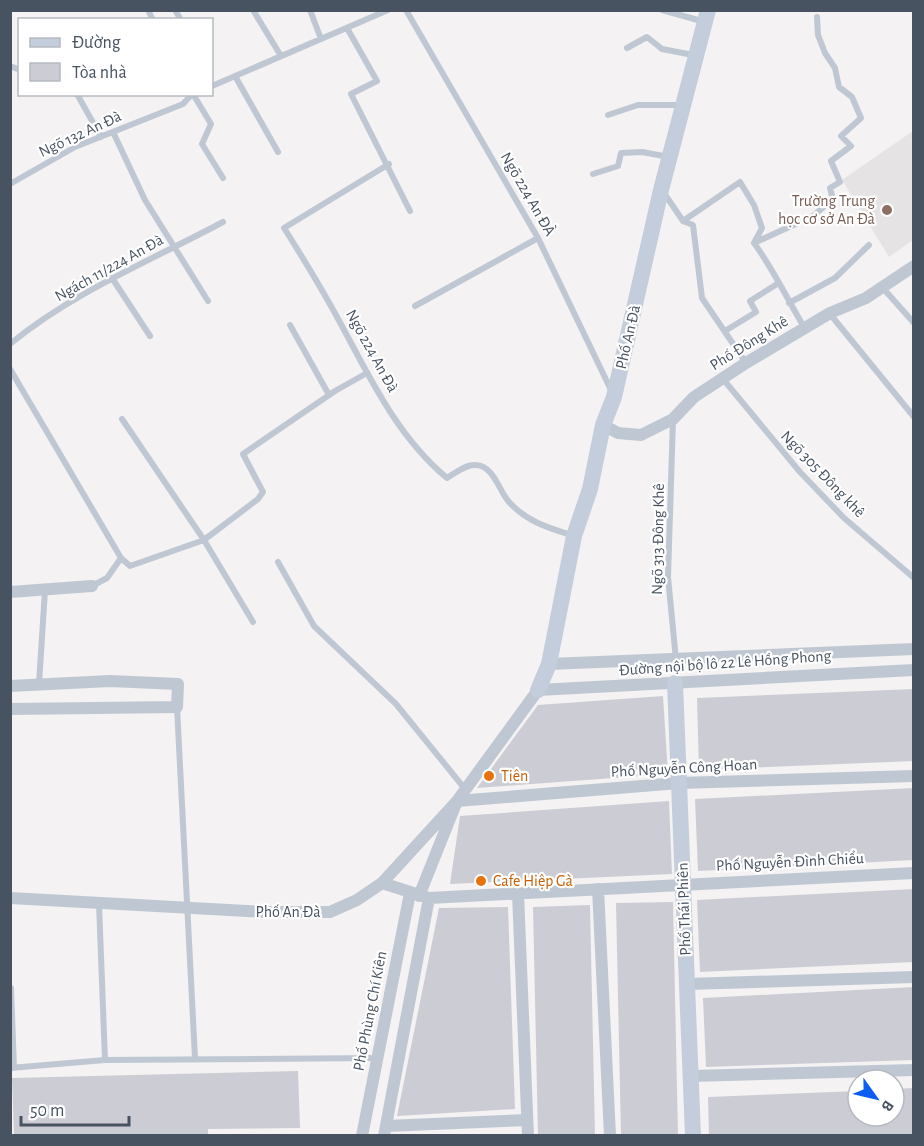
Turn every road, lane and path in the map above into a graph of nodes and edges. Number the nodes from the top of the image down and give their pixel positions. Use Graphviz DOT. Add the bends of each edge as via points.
graph roads {
  1 [pos="253,10"];
  2 [pos="310,10"];
  3 [pos="388,10"];
  4 [pos="406,10"];
  5 [pos="662,10"];
  6 [pos="706,16"];
  7 [pos="817,17"];
  8 [pos="346,28"];
  9 [pos="321,39"];
  10 [pos="627,48"];
  11 [pos="697,55"];
  12 [pos="282,56"];
  13 [pos="235,76"];
  14 [pos="213,86"];
  15 [pos="77,96"];
  16 [pos="189,96"];
  17 [pos="191,96"];
  18 [pos="684,105"];
  19 [pos="608,115"];
  20 [pos="113,132"];
  21 [pos="101,137"];
  22 [pos="278,153"];
  23 [pos="670,157"];
  24 [pos="389,164"];
  25 [pos="593,174"];
  26 [pos="223,178"];
  27 [pos="10,184"];
  28 [pos="661,190"];
  29 [pos="410,211"];
  30 [pos="683,221"];
  31 [pos="223,222"];
  32 [pos="538,238"];
  33 [pos="754,243"];
  34 [pos="870,245"];
  35 [pos="176,247"];
  36 [pos="914,266"];
  37 [pos="112,278"];
  38 [pos="777,284"];
  39 [pos="882,287"];
  40 [pos="208,301"];
  41 [pos="789,303"];
  42 [pos="415,306"];
  43 [pos="830,313"];
  44 [pos="914,323"];
  45 [pos="290,325"];
  46 [pos="804,327"];
  47 [pos="725,331"];
  48 [pos="150,336"];
  49 [pos="11,344"];
  50 [pos="746,363"];
  51 [pos="10,369"];
  52 [pos="368,373"];
  53 [pos="723,379"];
  54 [pos="329,395"];
  55 [pos="614,397"];
  56 [pos="914,417"];
  57 [pos="122,419"];
  58 [pos="673,419"];
  59 [pos="603,425"];
  60 [pos="574,536"];
  61 [pos="204,540"];
  62 [pos="121,558"];
  63 [pos="278,562"];
  64 [pos="914,578"];
  65 [pos="92,586"];
  66 [pos="45,590"];
  67 [pos="10,591"];
  68 [pos="253,622"];
  69 [pos="914,649"];
  70 [pos="676,660"];
  71 [pos="549,664"];
  72 [pos="914,670"];
  73 [pos="675,683"];
  74 [pos="39,684"];
  75 [pos="10,686"];
  76 [pos="538,690"];
  77 [pos="177,707"];
  78 [pos="10,709"];
  79 [pos="914,776"];
  80 [pos="679,783"];
  81 [pos="465,789"];
  82 [pos="457,801"];
  83 [pos="914,873"];
  84 [pos="382,882"];
  85 [pos="683,884"];
  86 [pos="598,889"];
  87 [pos="518,894"];
  88 [pos="419,896"];
  89 [pos="10,898"];
  90 [pos="99,904"];
  91 [pos="188,909"];
  92 [pos="914,977"];
  93 [pos="687,984"];
  94 [pos="11,988"];
  95 [pos="195,1058"];
  96 [pos="378,1058"];
  97 [pos="105,1060"];
  98 [pos="12,1068"];
  99 [pos="914,1070"];
  100 [pos="691,1076"];
  101 [pos="527,1120"];
  102 [pos="385,1131"];
  103 [pos="362,1136"];
  104 [pos="528,1136"];
  105 [pos="610,1136"];
  106 [pos="693,1136"];
  1 -- 12 [label="lane"];
  2 -- 9 [label="lane"];
  3 -- 8 [label="lane"];
  4 -- 32 [label="lane, Ngõ 224 An ĐÀ"];
  5 -- 6 [label="lane"];
  6 -- 11 [label="street, Phố An Đà"];
  7 -- 33 [label="lane" via="818,35 835,68 839,87 852,97 861,118 841,136 851,146 831,161 840,182 830,188 833,199 813,216"];
  8 -- 9 [label="lane"];
  8 -- 24 [label="lane" via="377,81 351,93"];
  9 -- 12 [label="lane"];
  10 -- 11 [label="lane" via="647,37 667,51"];
  11 -- 18 [label="street, Phố An Đà"];
  12 -- 13 [label="lane"];
  13 -- 14 [label="lane"];
  13 -- 22 [label="lane"];
  15 -- 21 [label="lane"];
  16 -- 20 [label="lane, Ngõ 132 An Đà" via="183,104"];
  17 -- 26 [label="lane" via="211,124 202,144"];
  18 -- 19 [label="lane" via="638,105"];
  18 -- 23 [label="street, Phố An Đà"];
  20 -- 21 [label="lane, Ngõ 132 An Đà"];
  20 -- 35 [label="lane" via="133,178"];
  21 -- 27 [label="lane, Ngõ 132 An Đà" via="75,147"];
  23 -- 25 [label="lane" via="621,153 618,166"];
  23 -- 28 [label="street, Phố An Đà"];
  24 -- 29 [label="lane"];
  24 -- 52 [label="lane, Ngõ 224 An Đà" via="284,228"];
  28 -- 30 [label="lane"];
  28 -- 55 [label="street, Phố An Đà"];
  30 -- 33 [label="lane" via="740,182 762,228"];
  30 -- 47 [label="lane" via="693,225 702,298"];
  31 -- 35 [label="lane, Ngách 11/224 An Đà"];
  32 -- 42 [label="lane"];
  32 -- 55 [label="lane, Ngõ 224 An ĐÀ"];
  33 -- 38 [label="lane" via="774,272"];
  34 -- 41 [label="lane" via="835,278"];
  35 -- 37 [label="lane, Ngách 11/224 An Đà"];
  35 -- 40 [label="lane"];
  36 -- 39 [label="street, Phố Đông Khê"];
  37 -- 48 [label="lane"];
  37 -- 49 [label="lane, Ngách 11/224 An Đà" via="28,329"];
  38 -- 41 [label="lane"];
  38 -- 47 [label="lane" via="750,301 756,312"];
  39 -- 43 [label="street, Phố Đông Khê"];
  39 -- 44 [label="lane"];
  41 -- 46 [label="lane"];
  43 -- 46 [label="street, Phố Đông Khê"];
  43 -- 56 [label="lane"];
  45 -- 54 [label="lane"];
  46 -- 50 [label="street, Phố Đông Khê"];
  47 -- 50 [label="lane"];
  50 -- 53 [label="street, Phố Đông Khê"];
  51 -- 62 [label="lane"];
  52 -- 54 [label="lane"];
  52 -- 60 [label="lane, Ngõ 224 An Đà" via="423,458 447,478 475,464 482,467 524,515 541,526"];
  53 -- 58 [label="street, Phố Đông Khê" via="694,397"];
  53 -- 64 [label="lane, Ngõ 305 Đông khê" via="844,518"];
  54 -- 61 [label="lane" via="243,454 262,492"];
  55 -- 59 [label="street, Phố An Đà"];
  57 -- 61 [label="lane"];
  58 -- 59 [label="street, Phố Đông Khê" via="641,435 618,433"];
  58 -- 70 [label="lane, Ngõ 313 Đông Khê" via="668,577"];
  59 -- 60 [label="street, Phố An Đà" via="590,489"];
  60 -- 71 [label="street, Phố An Đà"];
  61 -- 62 [label="lane" via="130,566"];
  61 -- 68 [label="lane"];
  62 -- 65 [label="lane" via="107,578"];
  63 -- 81 [label="lane" via="314,626 396,704"];
  65 -- 66 [label="street"];
  66 -- 67 [label="street"];
  66 -- 74 [label="lane"];
  69 -- 70 [label="street, Đường nội bộ lô 22 Lê Hồng Phong"];
  70 -- 71 [label="street, Đường nội bộ lô 22 Lê Hồng Phong"];
  71 -- 76 [label="street, Phố An Đà"];
  72 -- 73 [label="street, Đường nội bộ lô 22 Lê Hồng Phong"];
  73 -- 76 [label="street, Đường nội bộ lô 22 Lê Hồng Phong"];
  73 -- 80 [label="street, Phố Thái Phiên"];
  74 -- 75 [label="street"];
  74 -- 77 [label="street" via="178,684"];
  76 -- 81 [label="street, Phố An Đà"];
  77 -- 78 [label="street"];
  77 -- 91 [label="lane"];
  79 -- 80 [label="street, Phố Nguyễn Công Hoan"];
  80 -- 82 [label="street, Phố Nguyễn Công Hoan"];
  80 -- 85 [label="street, Phố Thái Phiên"];
  81 -- 82 [label="street, Phố An Đà"];
  82 -- 84 [label="street, Phố An Đà"];
  82 -- 88 [label="street"];
  83 -- 85 [label="street, Phố Nguyễn Đình Chiểu"];
  84 -- 88 [label="street, Phố Nguyễn Đình Chiểu"];
  84 -- 91 [label="street, Phố An Đà" via="357,900 330,912"];
  85 -- 86 [label="street, Phố Nguyễn Đình Chiểu"];
  85 -- 93 [label="street, Phố Thái Phiên"];
  86 -- 87 [label="street, Phố Nguyễn Đình Chiểu"];
  86 -- 105 [label="street"];
  87 -- 88 [label="street, Phố Nguyễn Đình Chiểu"];
  87 -- 101 [label="street"];
  88 -- 96 [label="street, Phố Phùng Chí Kiên"];
  88 -- 102 [label="street"];
  89 -- 90 [label="street, Phố An Đà"];
  90 -- 91 [label="street, Phố An Đà"];
  90 -- 97 [label="lane"];
  91 -- 95 [label="lane"];
  92 -- 93 [label="street"];
  93 -- 100 [label="street, Phố Thái Phiên"];
  94 -- 98 [label="lane"];
  95 -- 96 [label="lane"];
  95 -- 97 [label="lane"];
  96 -- 103 [label="street, Phố Phùng Chí Kiên"];
  97 -- 98 [label="lane"];
  99 -- 100 [label="street"];
  100 -- 106 [label="street, Phố Thái Phiên"];
  101 -- 102 [label="street"];
  101 -- 104 [label="street"];
}
